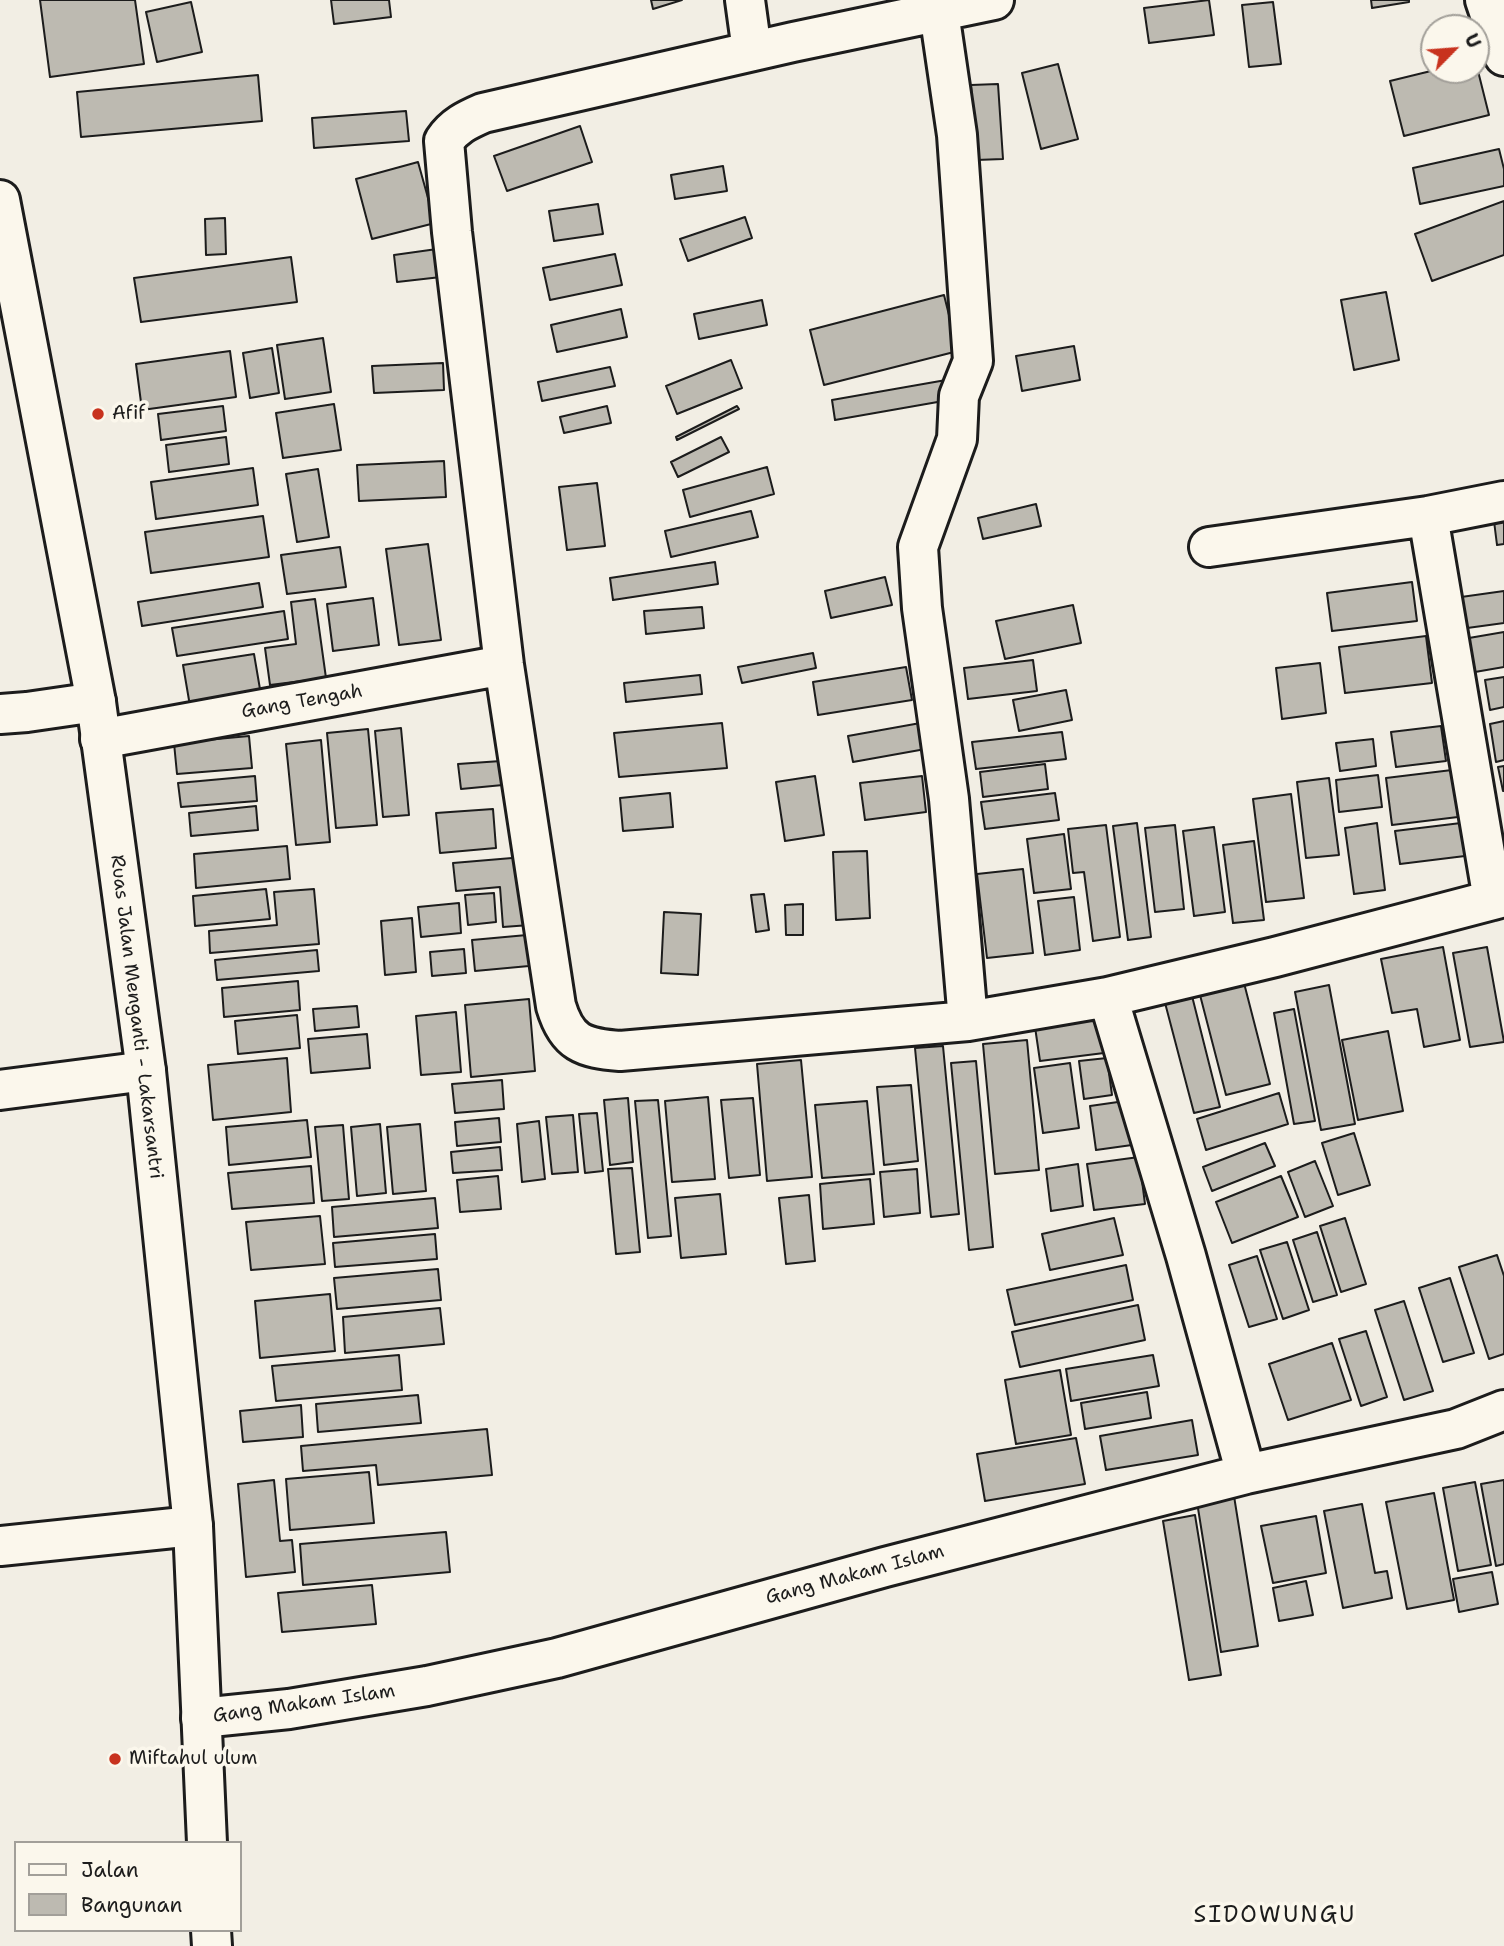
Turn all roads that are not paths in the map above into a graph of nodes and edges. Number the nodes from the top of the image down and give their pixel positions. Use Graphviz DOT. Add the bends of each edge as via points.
graph roads {
  1 [pos="745,0"];
  2 [pos="994,0"];
  3 [pos="1485,0"];
  4 [pos="939,12"];
  5 [pos="752,51"];
  6 [pos="1504,56"];
  7 [pos="0,200"];
  8 [pos="1504,501"];
  9 [pos="1429,516"];
  10 [pos="1209,547"];
  11 [pos="504,665"];
  12 [pos="96,702"];
  13 [pos="0,714"];
  14 [pos="100,739"];
  15 [pos="1498,898"];
  16 [pos="1108,997"];
  17 [pos="968,1021"];
  18 [pos="146,1071"];
  19 [pos="0,1090"];
  20 [pos="1504,1410"];
  21 [pos="1246,1474"];
  22 [pos="193,1526"];
  23 [pos="0,1546"];
  24 [pos="201,1718"];
  25 [pos="207,1841"];
  1 -- 5 [label="street"];
  2 -- 4 [label="street"];
  3 -- 6 [label="street"];
  4 -- 5 [label="street"];
  4 -- 17 [label="street" via="957,135 973,361 959,396 957,439 918,547 949,799"];
  5 -- 11 [label="street" via="484,113 452,130 444,141"];
  7 -- 12 [label="street, Ruas Jalan Menganti - Lakarsantri"];
  8 -- 9 [label="street"];
  9 -- 10 [label="street"];
  9 -- 15 [label="street"];
  11 -- 14 [label="street, Gang Tengah"];
  11 -- 17 [label="street" via="556,1006 562,1026 574,1040 593,1049 620,1051"];
  12 -- 13 [label="street"];
  12 -- 14 [label="street, Ruas Jalan Menganti - Lakarsantri"];
  14 -- 18 [label="street, Ruas Jalan Menganti - Lakarsantri"];
  15 -- 16 [label="street"];
  16 -- 17 [label="street"];
  16 -- 21 [label="street"];
  18 -- 19 [label="street"];
  18 -- 22 [label="street, Ruas Jalan Menganti - Lakarsantri"];
  20 -- 21 [label="street, Gang Makam Islam" via="1456,1429"];
  21 -- 24 [label="street, Gang Makam Islam" via="556,1658 427,1686"];
  22 -- 23 [label="street"];
  22 -- 24 [label="street, Ruas Jalan Menganti - Lakarsantri"];
  24 -- 25 [label="street, Ruas Jalan Menganti - Lakarsantri"];
}
